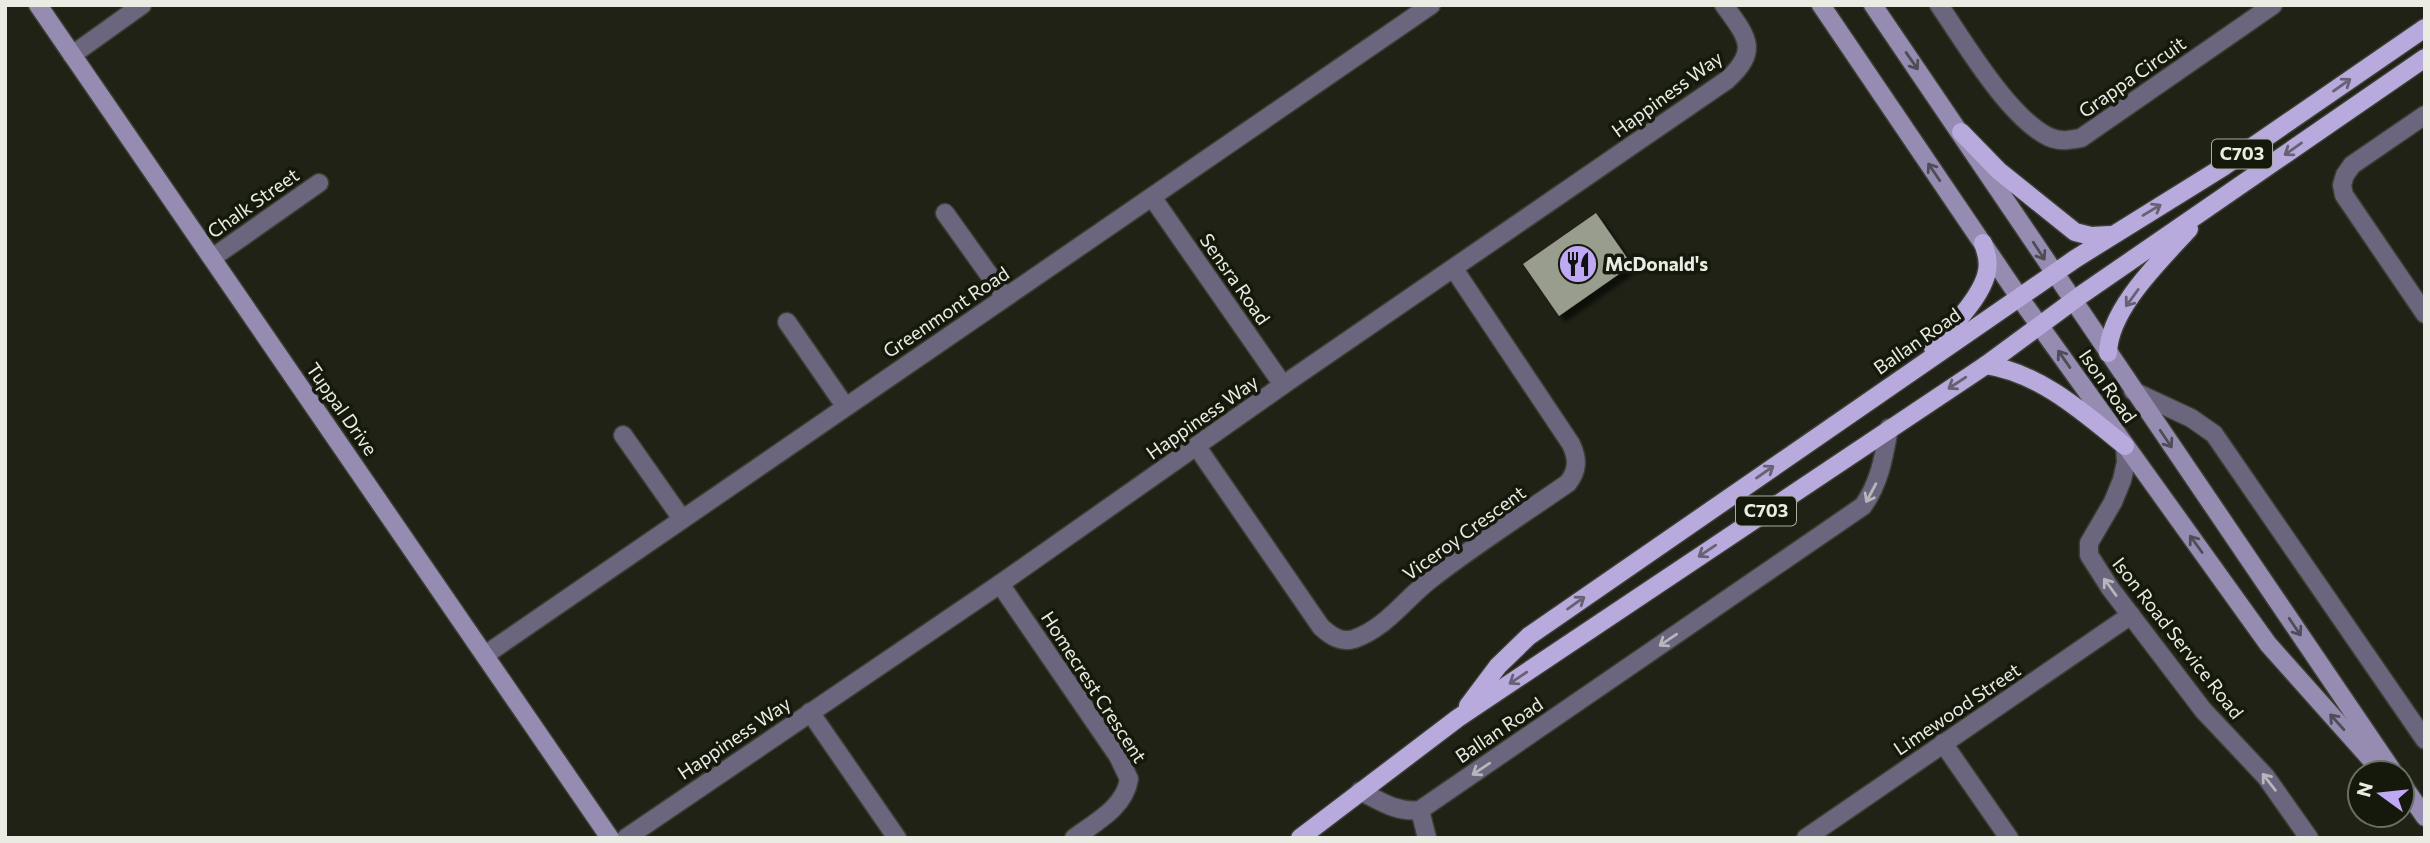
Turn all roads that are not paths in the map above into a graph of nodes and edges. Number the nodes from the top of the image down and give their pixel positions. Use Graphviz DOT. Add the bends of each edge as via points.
graph roads {
  1 [pos="38,5"];
  2 [pos="142,5"];
  3 [pos="1431,5"];
  4 [pos="1724,5"];
  5 [pos="1821,5"];
  6 [pos="1873,5"];
  7 [pos="1939,5"];
  8 [pos="2273,5"];
  9 [pos="2425,28"];
  10 [pos="72,55"];
  11 [pos="2425,58"];
  12 [pos="2425,115"];
  13 [pos="1961,132"];
  14 [pos="319,183"];
  15 [pos="1152,197"];
  16 [pos="2207,208"];
  17 [pos="945,213"];
  18 [pos="2109,235"];
  19 [pos="1983,243"];
  20 [pos="212,258"];
  21 [pos="1454,269"];
  22 [pos="2054,273"];
  23 [pos="1005,297"];
  24 [pos="2019,297"];
  25 [pos="2072,301"];
  26 [pos="2425,314"];
  27 [pos="787,322"];
  28 [pos="2039,326"];
  29 [pos="2108,353"];
  30 [pos="1986,365"];
  31 [pos="1911,371"];
  32 [pos="1283,385"];
  33 [pos="2133,391"];
  34 [pos="845,406"];
  35 [pos="1889,428"];
  36 [pos="623,435"];
  37 [pos="2125,446"];
  38 [pos="1197,447"];
  39 [pos="682,519"];
  40 [pos="1000,584"];
  41 [pos="2131,615"];
  42 [pos="485,655"];
  43 [pos="810,712"];
  44 [pos="1458,718"];
  45 [pos="2425,740"];
  46 [pos="1943,743"];
  47 [pos="2371,759"];
  48 [pos="2385,759"];
  49 [pos="1360,791"];
  50 [pos="1420,810"];
  51 [pos="610,838"];
  52 [pos="626,838"];
  53 [pos="897,838"];
  54 [pos="1074,838"];
  55 [pos="1300,838"];
  56 [pos="1427,838"];
  57 [pos="1806,838"];
  58 [pos="2009,838"];
  59 [pos="2309,838"];
  1 -- 10 [label="main road, Tuppal Drive"];
  2 -- 10 [label="street"];
  3 -- 15 [label="street, Greenmont Road"];
  4 -- 21 [label="street, Happiness Way" via="1745,34 1748,46 1741,67"];
  19 -- 5 [label="main road, Ison Road, one-way"];
  6 -- 13 [label="main road, Ison Road, one-way"];
  7 -- 8 [label="street, Grappa Circuit" via="1998,91 2041,132 2066,141 2081,138"];
  18 -- 9 [label="main road, Ballan Road / C703, one-way" via="2223,167"];
  10 -- 20 [label="main road, Tuppal Drive"];
  11 -- 16 [label="main road, Ballan Road / C703, one-way"];
  12 -- 26 [label="street" via="2352,164 2342,185 2350,206"];
  13 -- 18 [label="main road" via="1999,171 2075,232"];
  13 -- 22 [label="main road, Ison Road, one-way"];
  14 -- 20 [label="street, Chalk Street"];
  15 -- 23 [label="street, Greenmont Road"];
  15 -- 32 [label="street, Sensra Road"];
  16 -- 25 [label="main road, Ballan Road / C703"];
  16 -- 29 [label="main road, one-way" via="2119,314 2111,329"];
  17 -- 23 [label="street"];
  18 -- 22 [label="main road, Ballan Road / C703"];
  19 -- 24 [label="main road, Ison Road"];
  19 -- 31 [label="main road" via="1988,268 1980,290"];
  20 -- 42 [label="main road, Tuppal Drive"];
  21 -- 32 [label="street, Happiness Way"];
  21 -- 38 [label="street, Viceroy Crescent" via="1571,444 1577,464 1568,483 1429,581 1395,613 1352,640 1330,635"];
  22 -- 24 [label="main road, Ballan Road / C703"];
  22 -- 25 [label="main road, Ison Road"];
  23 -- 34 [label="street, Greenmont Road"];
  24 -- 28 [label="main road, Ison Road"];
  24 -- 31 [label="main road, Ballan Road / C703"];
  25 -- 28 [label="main road, Ballan Road / C703"];
  25 -- 29 [label="main road, Ison Road"];
  27 -- 34 [label="street"];
  28 -- 30 [label="main road, Ballan Road / C703"];
  37 -- 28 [label="main road, Ison Road, one-way"];
  29 -- 33 [label="main road, Ison Road"];
  30 -- 35 [label="main road, Ballan Road / C703, one-way"];
  30 -- 37 [label="main road" via="2009,368 2045,387"];
  44 -- 31 [label="main road, Ballan Road / C703, one-way" via="1498,666 1529,636"];
  32 -- 38 [label="street, Happiness Way"];
  33 -- 45 [label="street" via="2214,434"];
  33 -- 48 [label="main road, Ison Road, one-way"];
  34 -- 39 [label="street, Greenmont Road"];
  35 -- 44 [label="main road, Ballan Road / C703, one-way"];
  35 -- 50 [label="street, Ballan Road, one-way" via="1882,470 1863,506"];
  36 -- 39 [label="street"];
  41 -- 37 [label="street, Ison Road Service Road, one-way" via="2089,555 2089,543 2122,480"];
  47 -- 37 [label="main road, Ison Road, one-way" via="2268,644"];
  38 -- 40 [label="street, Happiness Way"];
  39 -- 42 [label="street, Greenmont Road"];
  40 -- 43 [label="street, Happiness Way"];
  40 -- 54 [label="street, Homecrest Crescent" via="1129,779 1124,797"];
  41 -- 46 [label="street, Limewood Street"];
  59 -- 41 [label="street, Ison Road Service Road, one-way" via="2266,778 2203,710"];
  42 -- 51 [label="main road, Tuppal Drive"];
  43 -- 52 [label="street, Happiness Way"];
  43 -- 53 [label="street"];
  44 -- 49 [label="main road, Ballan Road / C703"];
  46 -- 57 [label="street, Limewood Street"];
  46 -- 58 [label="street"];
  49 -- 50 [label="street" via="1407,812"];
  49 -- 55 [label="main road, Ballan Road / C703"];
  50 -- 56 [label="street"];
}
